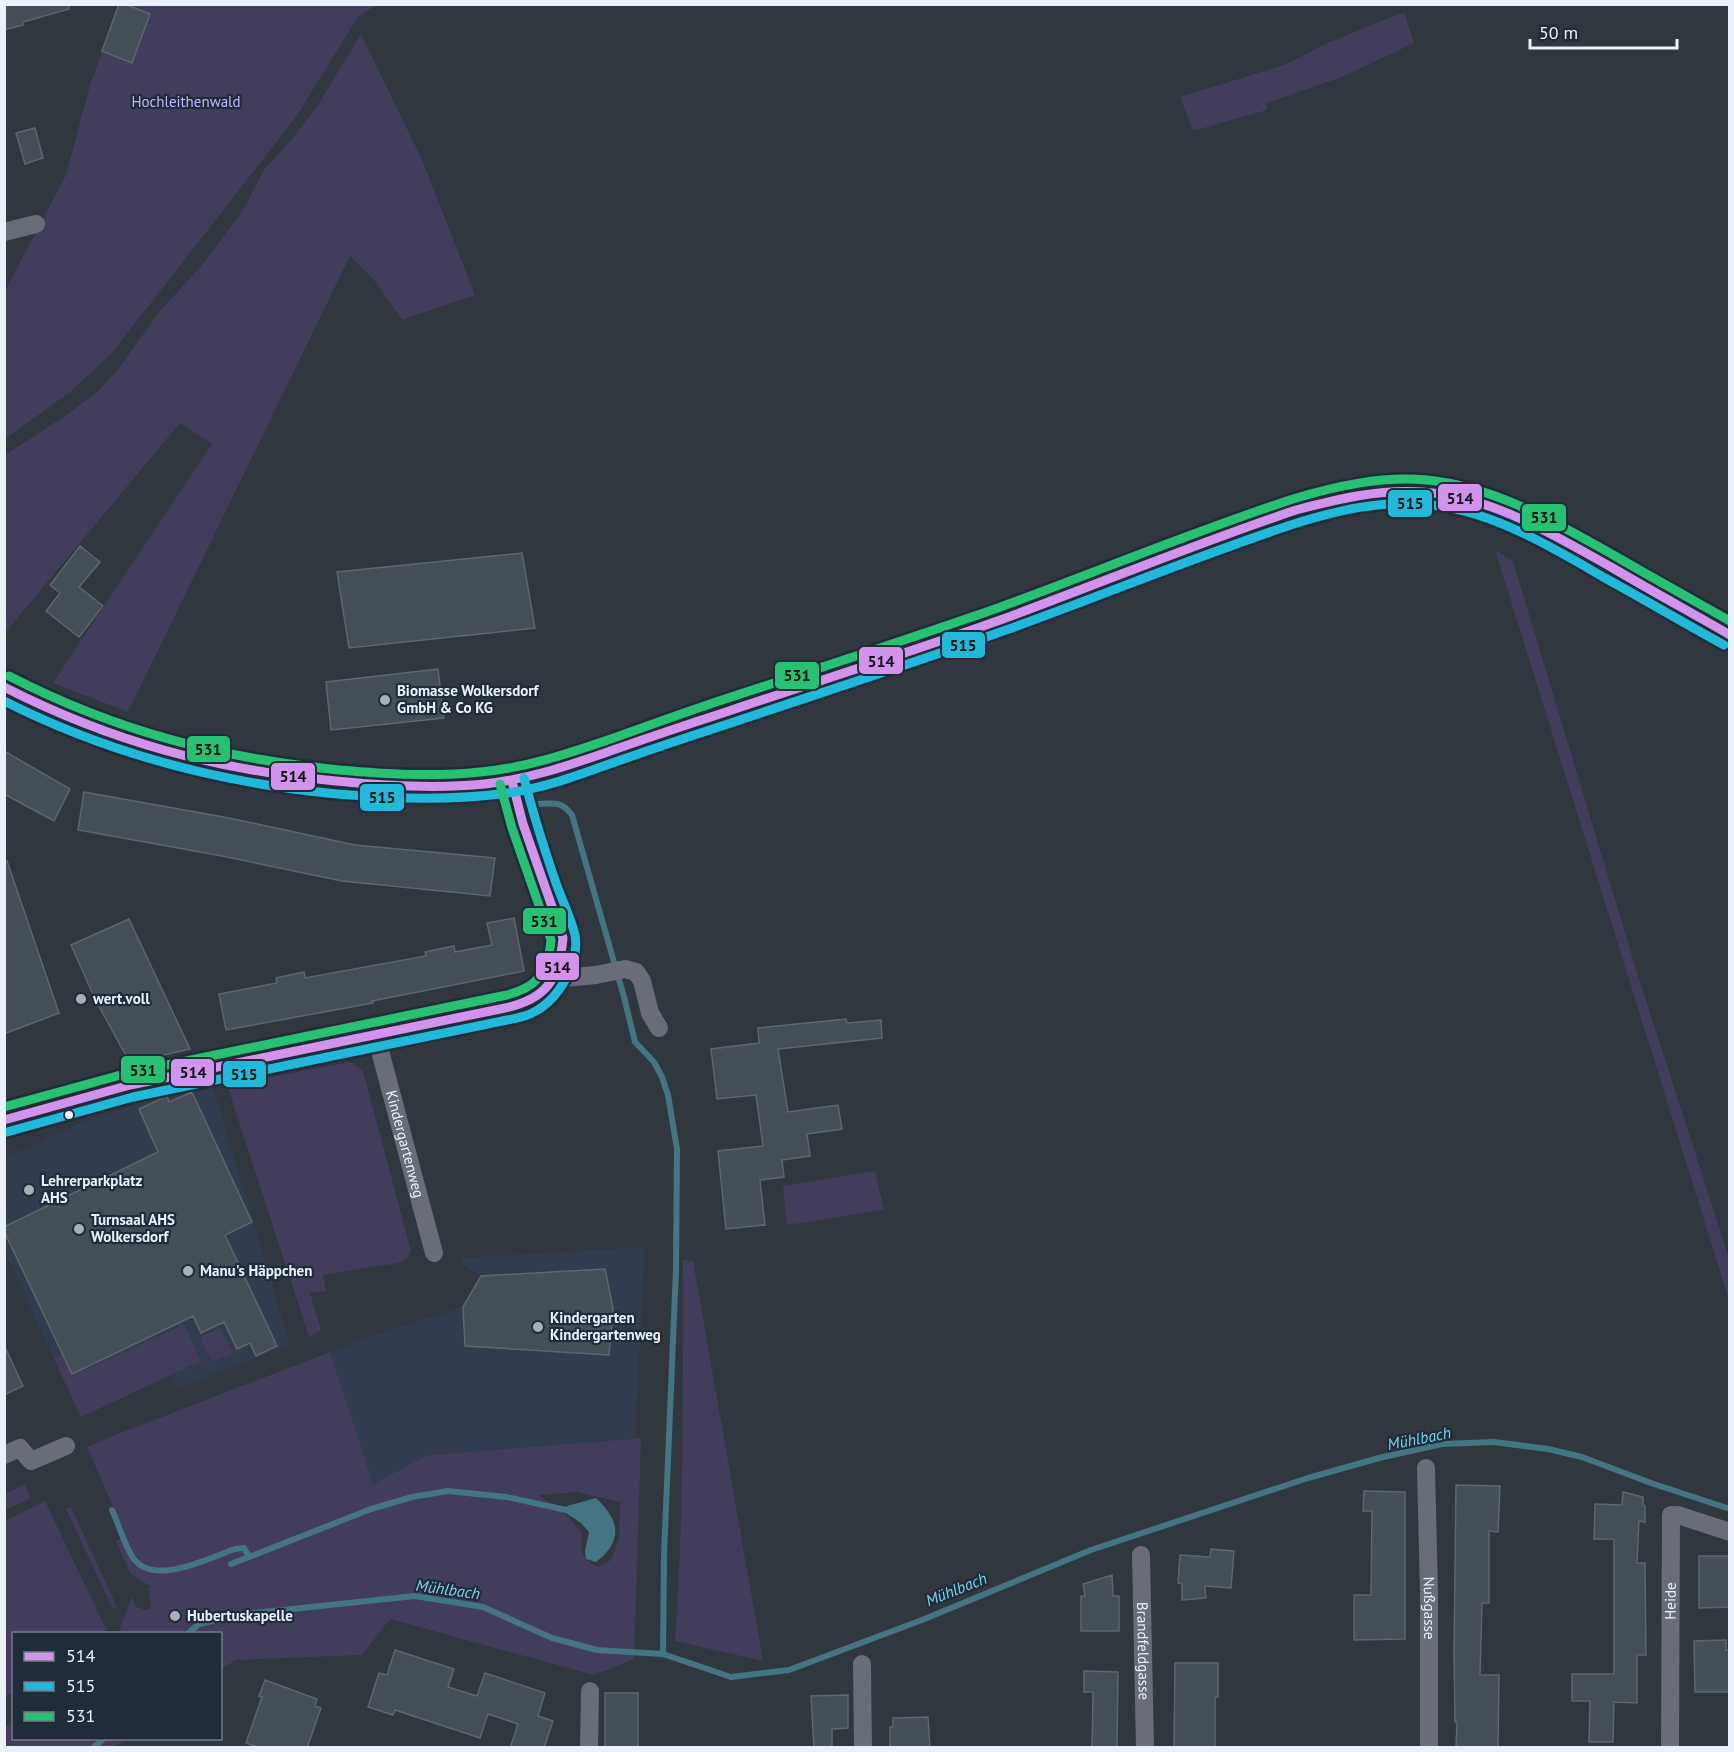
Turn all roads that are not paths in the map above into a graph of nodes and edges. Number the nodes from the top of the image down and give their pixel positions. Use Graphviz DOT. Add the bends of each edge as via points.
graph roads {
  1 [pos="36,224"];
  2 [pos="4,232"];
  3 [pos="1730,635"];
  4 [pos="4,687"];
  5 [pos="512,781"];
  6 [pos="553,979"];
  7 [pos="659,1028"];
  8 [pos="376,1036"];
  9 [pos="4,1120"];
  10 [pos="434,1253"];
  11 [pos="66,1446"];
  12 [pos="4,1455"];
  13 [pos="1426,1468"];
  14 [pos="1730,1532"];
  15 [pos="1141,1555"];
  16 [pos="862,1664"];
  17 [pos="590,1691"];
  18 [pos="589,1748"];
  19 [pos="863,1748"];
  20 [pos="1145,1748"];
  21 [pos="1429,1748"];
  22 [pos="1670,1748"];
  1 -- 2 [label="street"];
  3 -- 5 [label="street" via="1538,526 1499,508 1422,492 1360,496 1302,509 990,623 559,770"];
  4 -- 5 [label="street" via="95,729 178,755 260,773 391,787"];
  5 -- 6 [label="street" via="562,938 562,954"];
  6 -- 7 [label="street" via="625,969 636,972"];
  6 -- 8 [label="street" via="528,1002"];
  8 -- 9 [label="street" via="130,1085"];
  8 -- 10 [label="street, Kindergartenweg"];
  11 -- 12 [label="street" via="32,1461 20,1448"];
  13 -- 21 [label="street, Nußgasse"];
  14 -- 22 [label="street, Heide" via="1671,1515"];
  15 -- 20 [label="street, Brandfeldgasse"];
  16 -- 19 [label="street"];
  17 -- 18 [label="street"];
}
